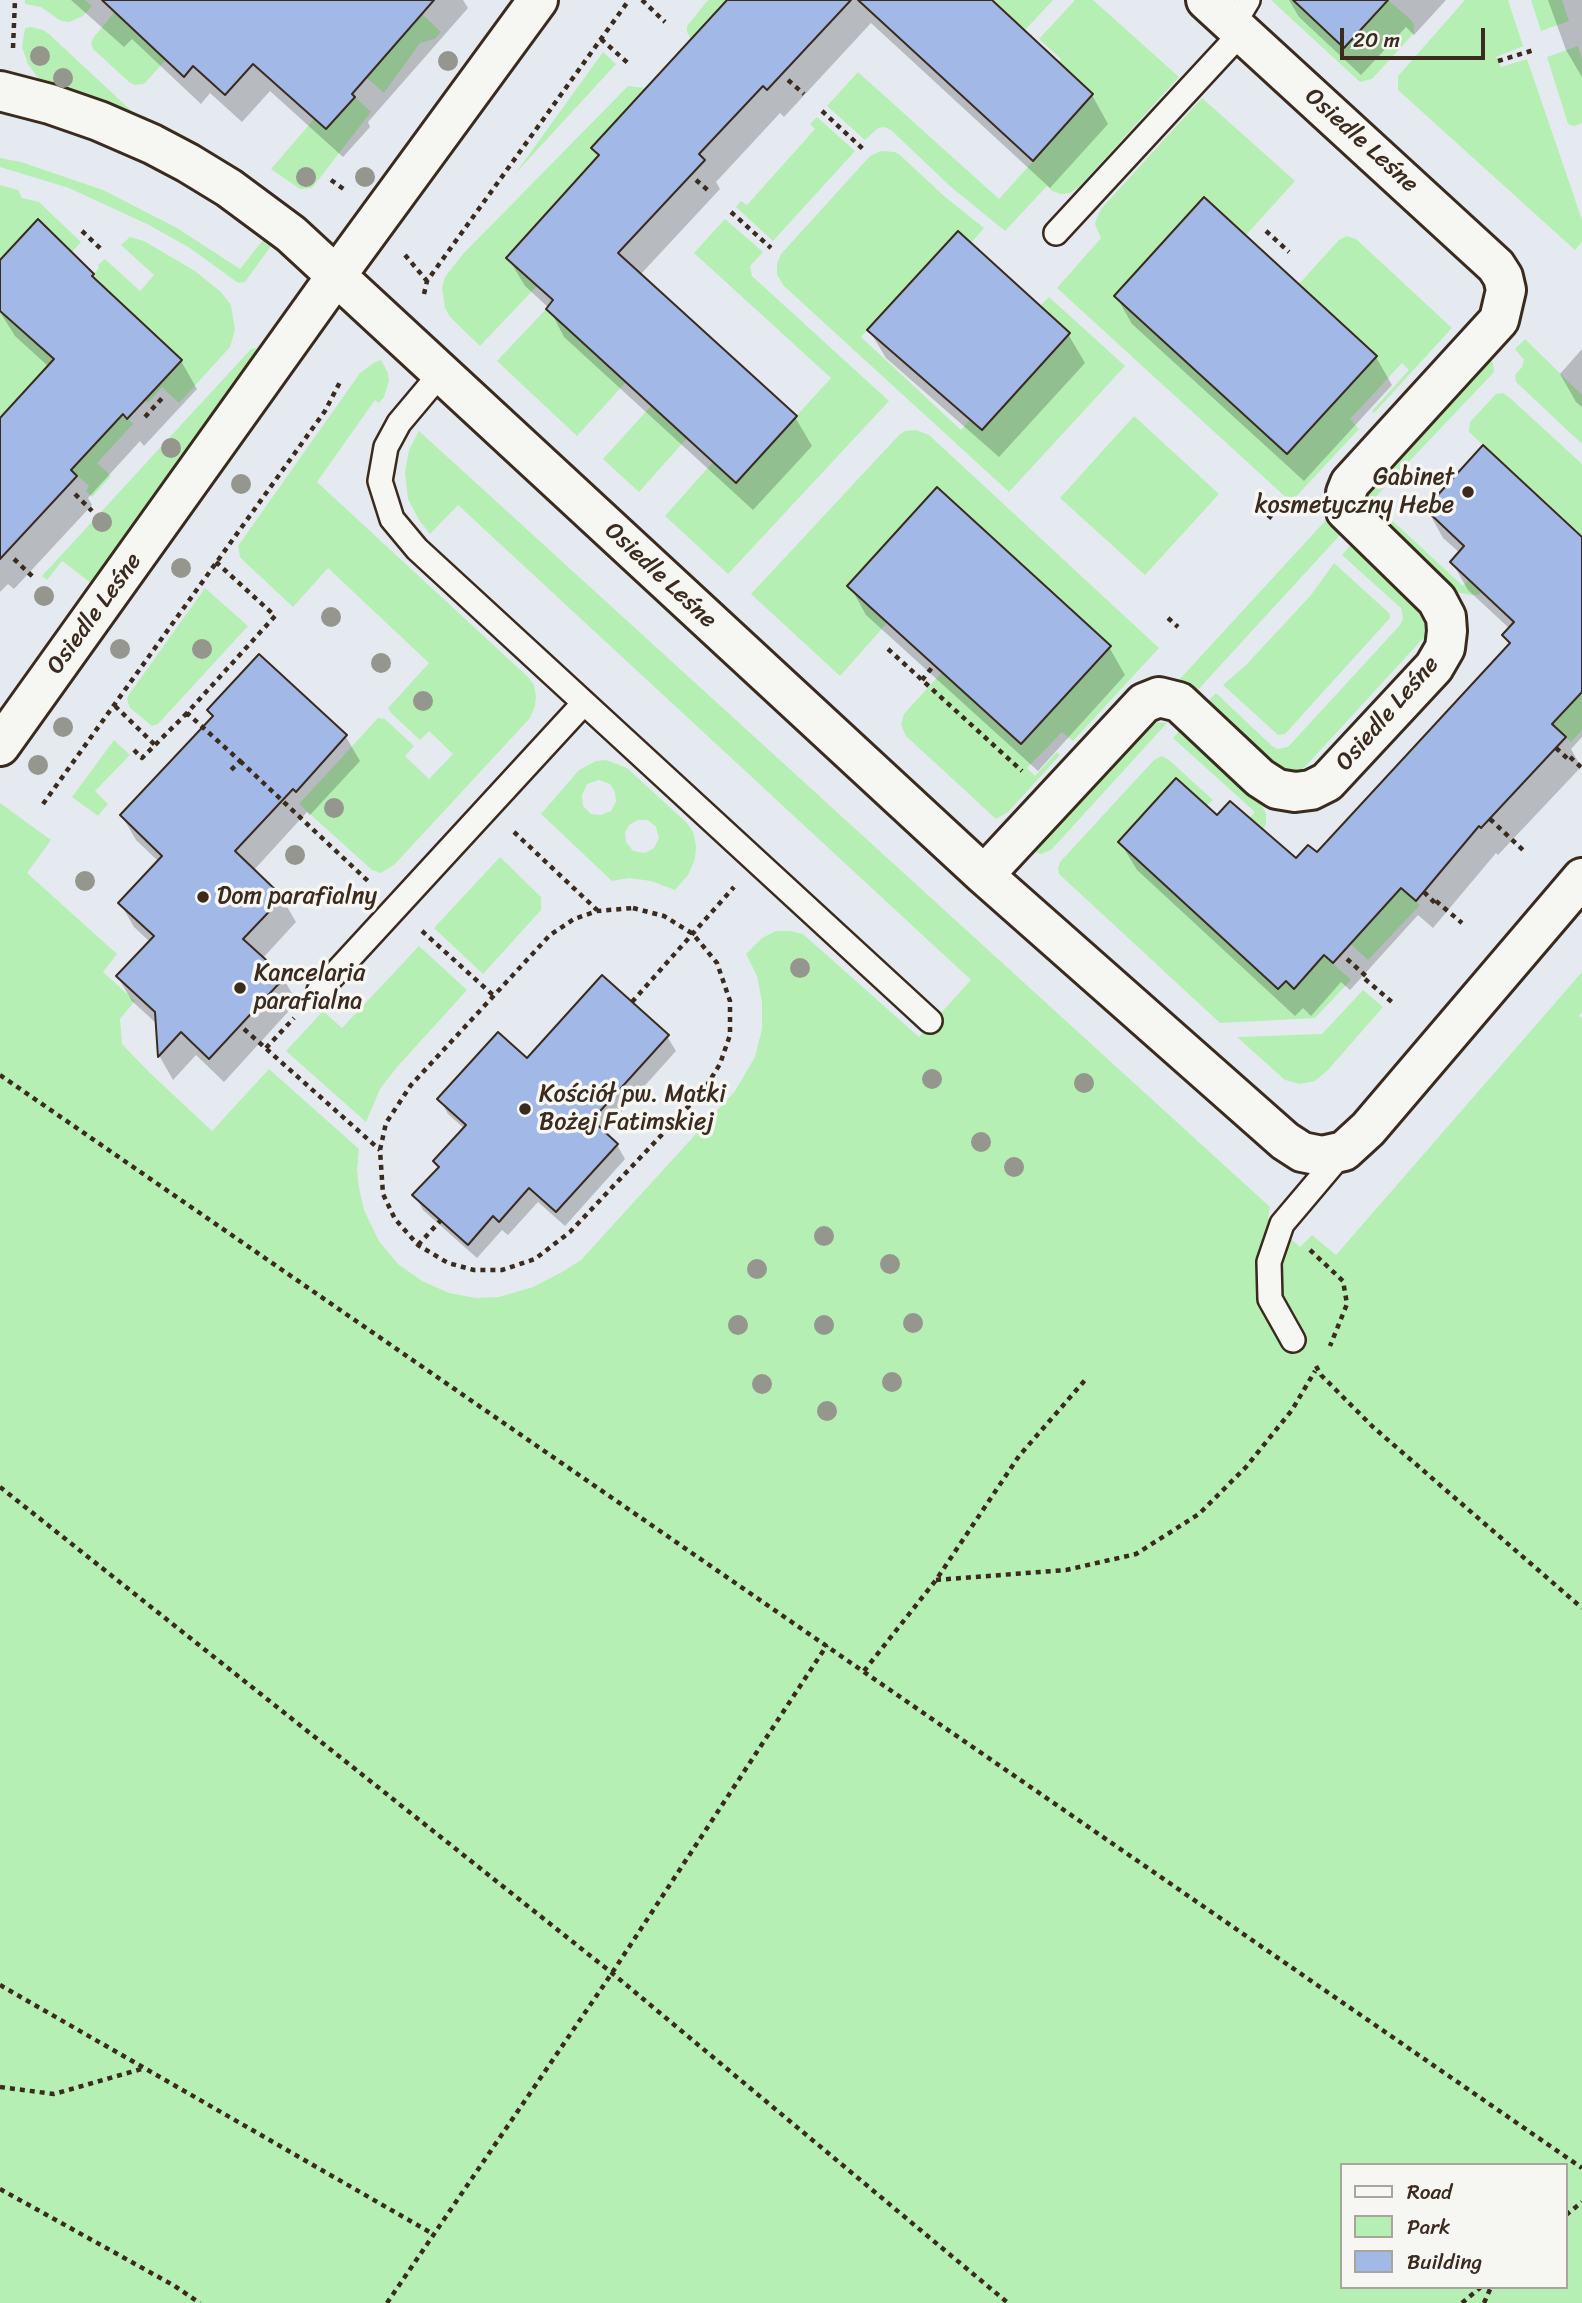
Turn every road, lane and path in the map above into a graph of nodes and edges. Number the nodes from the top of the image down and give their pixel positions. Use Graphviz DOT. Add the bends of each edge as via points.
graph roads {
  1 [pos="538,0"];
  2 [pos="629,0"];
  3 [pos="642,0"];
  4 [pos="1232,14"];
  5 [pos="665,22"];
  6 [pos="601,39"];
  7 [pos="1534,50"];
  8 [pos="1498,61"];
  9 [pos="629,64"];
  10 [pos="788,80"];
  11 [pos="0,91"];
  12 [pos="804,94"];
  13 [pos="822,111"];
  14 [pos="864,150"];
  15 [pos="696,180"];
  16 [pos="711,193"];
  17 [pos="731,212"];
  18 [pos="1266,230"];
  19 [pos="82,231"];
  20 [pos="1056,233"];
  21 [pos="771,248"];
  22 [pos="102,250"];
  23 [pos="1289,252"];
  24 [pos="336,276"];
  25 [pos="396,333"];
  26 [pos="441,373"];
  27 [pos="340,382"];
  28 [pos="163,397"];
  29 [pos="145,417"];
  30 [pos="75,494"];
  31 [pos="92,510"];
  32 [pos="1268,515"];
  33 [pos="1275,521"];
  34 [pos="14,559"];
  35 [pos="216,562"];
  36 [pos="33,577"];
  37 [pos="1168,618"];
  38 [pos="1178,627"];
  39 [pos="888,649"];
  40 [pos="934,665"];
  41 [pos="922,680"];
  42 [pos="583,703"];
  43 [pos="115,706"];
  44 [pos="187,713"];
  45 [pos="155,745"];
  46 [pos="0,746"];
  47 [pos="1556,748"];
  48 [pos="134,750"];
  49 [pos="240,761"];
  50 [pos="1582,768"];
  51 [pos="231,770"];
  52 [pos="1027,776"];
  53 [pos="43,804"];
  54 [pos="488,807"];
  55 [pos="1490,819"];
  56 [pos="1524,851"];
  57 [pos="757,861"];
  58 [pos="984,874"];
  59 [pos="1582,878"];
  60 [pos="1424,892"];
  61 [pos="396,908"];
  62 [pos="597,911"];
  63 [pos="1462,923"];
  64 [pos="692,934"];
  65 [pos="1347,959"];
  66 [pos="319,991"];
  67 [pos="494,996"];
  68 [pos="632,1002"];
  69 [pos="1393,1003"];
  70 [pos="930,1021"];
  71 [pos="244,1029"];
  72 [pos="0,1075"];
  73 [pos="380,1150"];
  74 [pos="1344,1151"];
  75 [pos="441,1220"];
  76 [pos="1282,1224"];
  77 [pos="418,1245"];
  78 [pos="1293,1340"];
  79 [pos="1328,1349"];
  80 [pos="1323,1358"];
  81 [pos="1321,1375"];
  82 [pos="1086,1379"];
  83 [pos="0,1487"];
  84 [pos="936,1580"];
  85 [pos="1582,1608"];
  86 [pos="827,1645"];
  87 [pos="864,1671"];
  88 [pos="612,1973"];
  89 [pos="0,1984"];
  90 [pos="145,2068"];
  91 [pos="0,2087"];
  92 [pos="1582,2168"];
  93 [pos="0,2189"];
  94 [pos="1582,2202"];
  95 [pos="1568,2213"];
  96 [pos="433,2234"];
  97 [pos="1479,2289"];
  98 [pos="200,2303"];
  99 [pos="387,2303"];
  100 [pos="1008,2303"];
  101 [pos="1462,2303"];
  1 -- 24 [label="street, Osiedle Leśne"];
  2 -- 6 [label="path"];
  3 -- 5 [label="path"];
  4 -- 20 [label="lane"];
  4 -- 58 [label="street, Osiedle Leśne" via="1503,277 1506,290 1499,320 1350,483 1346,493 1346,511 1437,600 1446,617 1445,648 1434,667 1327,782 1311,790 1277,789 1260,778 1179,702 1159,697 1143,703"];
  6 -- 9 [label="path"];
  6 -- 25 [label="path" via="427,281 421,307"];
  7 -- 8 [label="path"];
  10 -- 12 [label="path"];
  11 -- 24 [label="street, Osiedle Leśne" via="99,121 188,163 265,214"];
  13 -- 14 [label="path"];
  15 -- 16 [label="path"];
  17 -- 21 [label="path"];
  18 -- 23 [label="path"];
  19 -- 22 [label="path"];
  24 -- 25 [label="street, Osiedle Leśne"];
  24 -- 46 [label="street, Osiedle Leśne"];
  25 -- 26 [label="street, Osiedle Leśne"];
  26 -- 42 [label="lane" via="399,423 386,447 380,481 393,519 416,549"];
  26 -- 58 [label="street, Osiedle Leśne"];
  27 -- 35 [label="path" via="325,411"];
  28 -- 29 [label="path"];
  30 -- 31 [label="path"];
  32 -- 33 [label="path"];
  34 -- 36 [label="path"];
  35 -- 43 [label="path"];
  35 -- 44 [label="path" via="275,616"];
  37 -- 38 [label="path"];
  39 -- 41 [label="path"];
  40 -- 41 [label="path"];
  41 -- 52 [label="path"];
  42 -- 54 [label="lane"];
  42 -- 57 [label="lane"];
  43 -- 45 [label="path"];
  43 -- 53 [label="path"];
  44 -- 45 [label="path"];
  44 -- 49 [label="path"];
  45 -- 48 [label="path" via="142,758"];
  47 -- 50 [label="path"];
  49 -- 51 [label="path"];
  49 -- 61 [label="path"];
  54 -- 61 [label="lane"];
  54 -- 62 [label="path"];
  55 -- 56 [label="path"];
  57 -- 64 [label="path"];
  57 -- 70 [label="lane"];
  58 -- 74 [label="street, Osiedle Leśne" via="1284,1141 1302,1152 1322,1156"];
  59 -- 74 [label="street"];
  60 -- 63 [label="path"];
  61 -- 66 [label="lane"];
  61 -- 67 [label="path"];
  62 -- 64 [label="path" via="633,908 664,916"];
  62 -- 67 [label="path" via="550,934"];
  64 -- 68 [label="path"];
  64 -- 77 [label="path" via="717,963 730,1001 730,1035 704,1090 570,1232 535,1259 502,1270 474,1269 447,1263"];
  65 -- 69 [label="path"];
  67 -- 73 [label="path" via="411,1085 386,1123"];
  71 -- 73 [label="path"];
  72 -- 86 [label="path"];
  73 -- 77 [label="path" via="383,1194 395,1219"];
  74 -- 76 [label="lane"];
  75 -- 77 [label="path"];
  76 -- 78 [label="lane" via="1269,1262 1270,1299"];
  76 -- 79 [label="path" via="1343,1281 1346,1304"];
  80 -- 84 [label="path" via="1292,1410 1246,1467 1199,1514 1136,1554 1066,1570"];
  81 -- 85 [label="path" via="1373,1427"];
  82 -- 84 [label="path" via="1019,1457"];
  83 -- 88 [label="path"];
  84 -- 87 [label="path"];
  86 -- 87 [label="path"];
  86 -- 88 [label="path"];
  87 -- 92 [label="path"];
  88 -- 96 [label="path"];
  88 -- 100 [label="path"];
  89 -- 90 [label="path"];
  90 -- 91 [label="path" via="54,2094"];
  90 -- 96 [label="path"];
  93 -- 98 [label="path"];
  94 -- 95 [label="path"];
  96 -- 99 [label="path"];
  97 -- 101 [label="path"];
}
